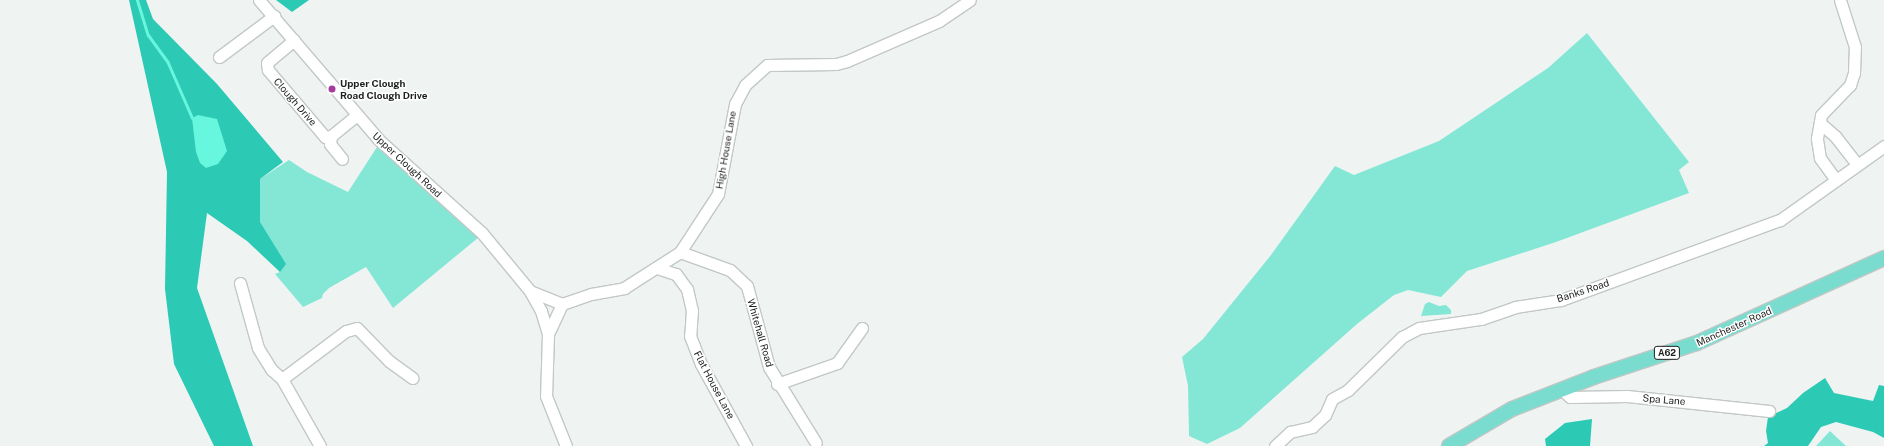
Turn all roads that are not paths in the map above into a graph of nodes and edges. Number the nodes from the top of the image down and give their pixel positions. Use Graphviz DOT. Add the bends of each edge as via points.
graph roads {
  1 [pos="259,0"];
  2 [pos="970,0"];
  3 [pos="1840,0"];
  4 [pos="274,16"];
  5 [pos="294,40"];
  6 [pos="219,57"];
  7 [pos="357,114"];
  8 [pos="1820,123"];
  9 [pos="331,136"];
  10 [pos="1884,146"];
  11 [pos="342,159"];
  12 [pos="1857,164"];
  13 [pos="1836,180"];
  14 [pos="680,252"];
  15 [pos="1884,258"];
  16 [pos="657,268"];
  17 [pos="240,283"];
  18 [pos="530,290"];
  19 [pos="562,304"];
  20 [pos="862,328"];
  21 [pos="548,334"];
  22 [pos="412,378"];
  23 [pos="282,379"];
  24 [pos="777,384"];
  25 [pos="1561,389"];
  26 [pos="1769,411"];
  27 [pos="816,444"];
  28 [pos="320,446"];
  29 [pos="566,446"];
  30 [pos="746,446"];
  31 [pos="1275,446"];
  32 [pos="1449,446"];
  1 -- 4 [label="street, Upper Clough Road"];
  2 -- 14 [label="street, High House Lane" via="939,21 847,61 836,64 767,65 745,85 735,104 718,194"];
  3 -- 8 [label="street" via="1855,47 1854,73 1850,85 1821,115"];
  4 -- 5 [label="street, Upper Clough Road"];
  4 -- 6 [label="street"];
  5 -- 7 [label="street, Upper Clough Road"];
  5 -- 9 [label="street, Clough Drive" via="267,63 268,70 325,137"];
  7 -- 9 [label="street"];
  7 -- 18 [label="street, Upper Clough Road" via="388,148 482,233"];
  8 -- 12 [label="street" via="1835,136"];
  8 -- 13 [label="street" via="1817,151"];
  9 -- 11 [label="street" via="330,144"];
  10 -- 12 [label="street, Banks Road"];
  12 -- 13 [label="street, Banks Road"];
  13 -- 31 [label="street, Banks Road" via="1780,220 1561,300 1515,307 1481,319 1419,328 1402,337 1348,390 1332,399 1324,415 1312,427 1290,432"];
  14 -- 16 [label="street, High House Lane"];
  14 -- 24 [label="street, Whitehall Road" via="730,270 747,286 769,367"];
  15 -- 25 [label="main road, Manchester Road / A62" via="1698,344"];
  16 -- 19 [label="street, High House Lane" via="624,288 592,294"];
  16 -- 30 [label="street, Flat House Lane" via="676,274 687,289 692,310 690,336 701,364"];
  17 -- 23 [label="street" via="258,348 272,370"];
  18 -- 19 [label="street"];
  18 -- 21 [label="street, Upper Clough Road" via="541,311"];
  19 -- 21 [label="street"];
  20 -- 24 [label="street" via="837,362"];
  21 -- 29 [label="street" via="546,396"];
  22 -- 23 [label="street" via="389,361 357,328 346,331"];
  23 -- 28 [label="street"];
  24 -- 27 [label="street, Whitehall Road"];
  25 -- 26 [label="street, Spa Lane" via="1570,397 1627,396"];
  25 -- 32 [label="main road, Manchester Road / A62" via="1512,409"];
}
